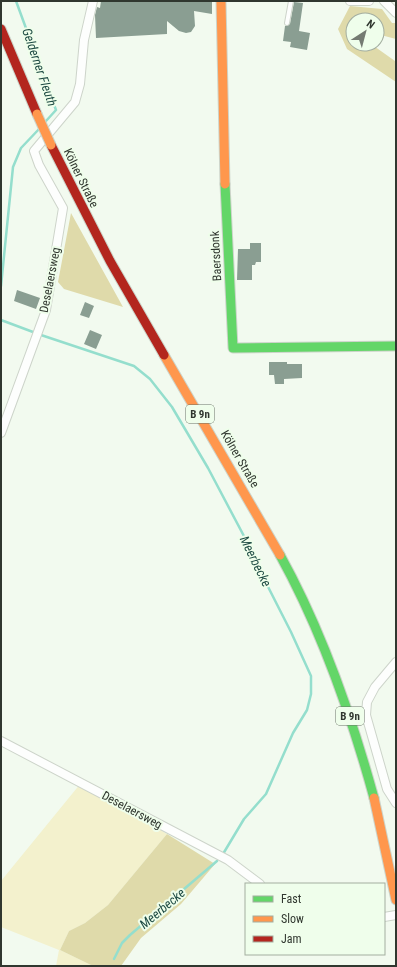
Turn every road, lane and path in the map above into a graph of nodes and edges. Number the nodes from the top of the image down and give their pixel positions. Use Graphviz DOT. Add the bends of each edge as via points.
graph roads {
  1 [pos="93,1"];
  2 [pos="221,1"];
  3 [pos="291,1"];
  4 [pos="350,1"];
  5 [pos="369,1"];
  6 [pos="384,1"];
  7 [pos="396,13"];
  8 [pos="287,23"];
  9 [pos="1,29"];
  10 [pos="396,346"];
  11 [pos="1,433"];
  12 [pos="396,662"];
  13 [pos="1,741"];
  14 [pos="396,804"];
  15 [pos="259,883"];
  16 [pos="396,900"];
  17 [pos="396,915"];
  18 [pos="385,917"];
  1 -- 11 [label="street, Deselaersweg" via="84,40 80,84 75,102 34,151 63,208 46,310"];
  2 -- 10 [label="main road, Baersdonk" via="226,221 233,348"];
  3 -- 8 [label="lane"];
  4 -- 5 [label="street"];
  6 -- 7 [label="street"];
  9 -- 16 [label="main road, Kölner Straße / B 9n, bridge" via="37,114 96,236 247,496 295,582 317,629 360,745 378,810"];
  12 -- 14 [label="street" via="367,702 366,715 387,789"];
  13 -- 15 [label="street, Deselaersweg" via="228,860"];
  17 -- 18 [label="street"];
}
